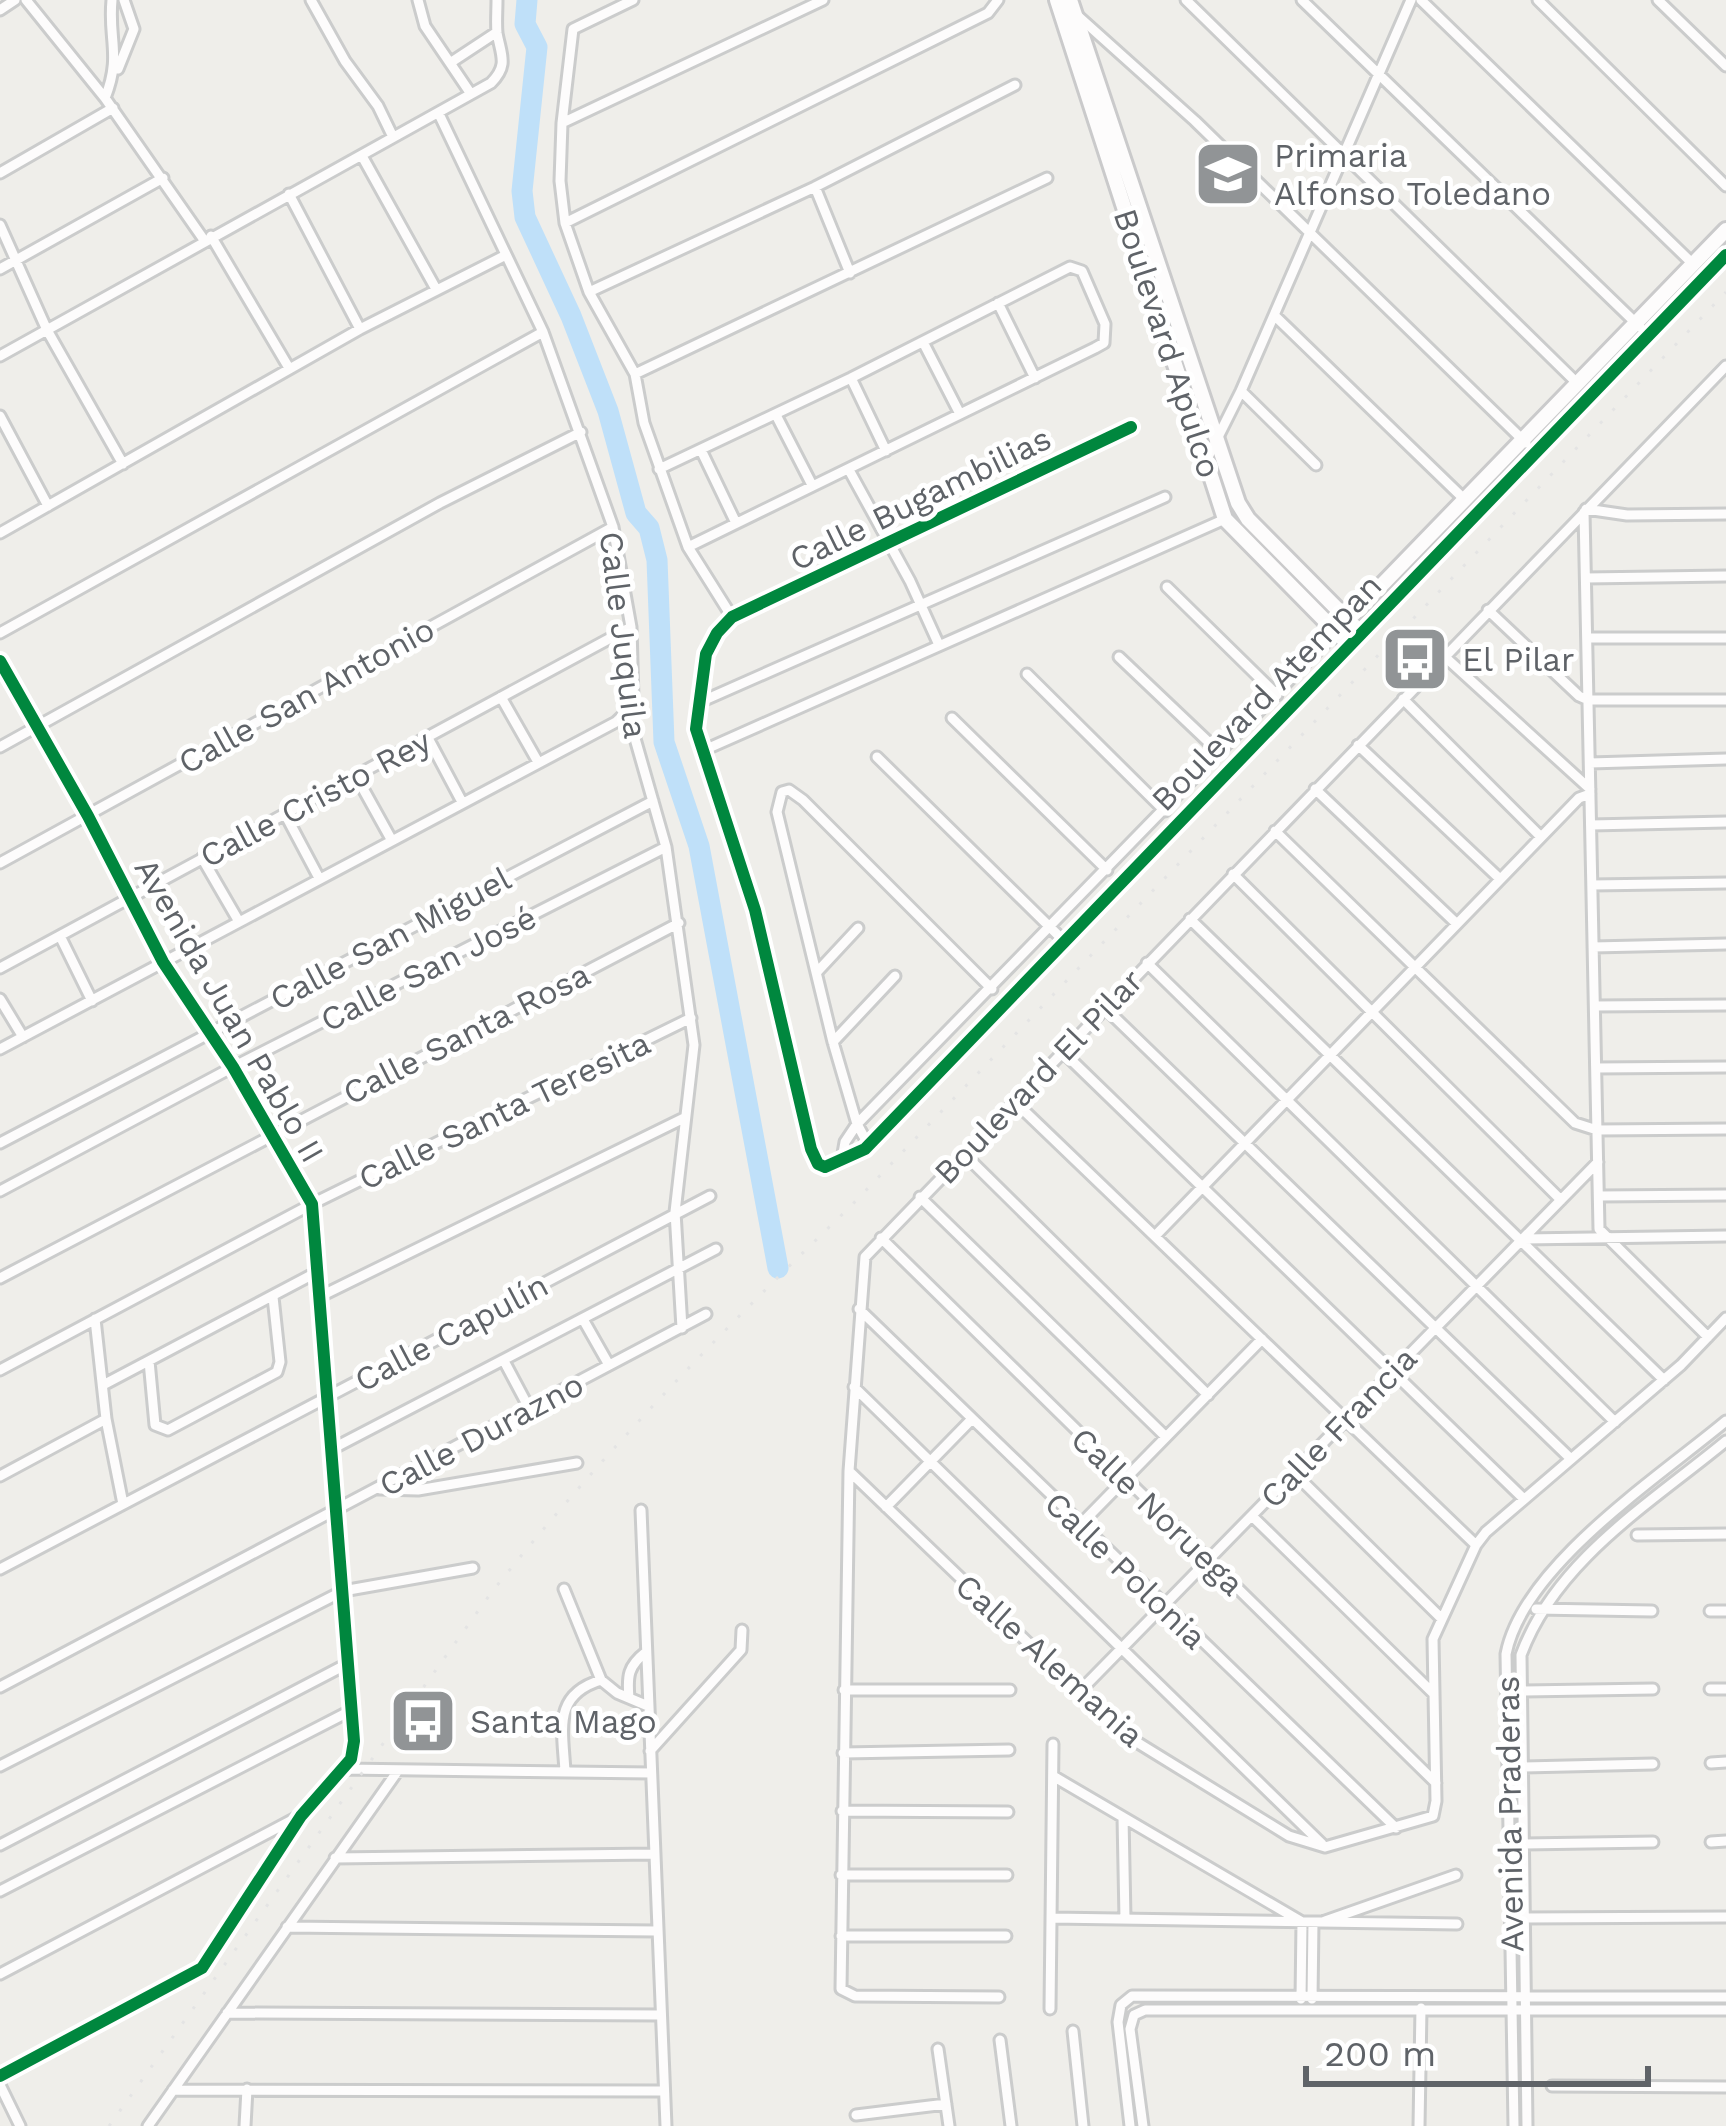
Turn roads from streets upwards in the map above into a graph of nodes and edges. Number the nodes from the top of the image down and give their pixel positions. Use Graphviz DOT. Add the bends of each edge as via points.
graph roads {
  1 [pos="15,0"];
  2 [pos="26,0"];
  3 [pos="112,0"];
  4 [pos="124,0"];
  5 [pos="311,0"];
  6 [pos="418,0"];
  7 [pos="497,0"];
  8 [pos="633,0"];
  9 [pos="823,0"];
  10 [pos="1058,0"];
  11 [pos="1186,0"];
  12 [pos="1303,0"];
  13 [pos="1411,0"];
  14 [pos="1421,0"];
  15 [pos="1538,0"];
  16 [pos="1658,0"];
  17 [pos="998,2"];
  18 [pos="1072,6"];
  19 [pos="0,10"];
  20 [pos="497,32"];
  21 [pos="450,63"];
  22 [pos="1726,66"];
  23 [pos="115,73"];
  24 [pos="1379,75"];
  25 [pos="1016,85"];
  26 [pos="471,94"];
  27 [pos="109,103"];
  28 [pos="439,114"];
  29 [pos="562,123"];
  30 [pos="393,137"];
  31 [pos="1345,154"];
  32 [pos="362,156"];
  33 [pos="0,173"];
  34 [pos="163,178"];
  35 [pos="1046,178"];
  36 [pos="1726,186"];
  37 [pos="815,187"];
  38 [pos="289,194"];
  39 [pos="565,224"];
  40 [pos="0,225"];
  41 [pos="1726,230"];
  42 [pos="1310,235"];
  43 [pos="208,238"];
  44 [pos="506,254"];
  45 [pos="1726,256"];
  46 [pos="15,260"];
  47 [pos="1693,264"];
  48 [pos="0,269"];
  49 [pos="850,273"];
  50 [pos="436,290"];
  51 [pos="589,292"];
  52 [pos="998,303"];
  53 [pos="1275,316"];
  54 [pos="360,329"];
  55 [pos="1642,329"];
  56 [pos="47,330"];
  57 [pos="543,332"];
  58 [pos="922,342"];
  59 [pos="0,356"];
  60 [pos="1726,366"];
  61 [pos="289,368"];
  62 [pos="635,374"];
  63 [pos="851,378"];
  64 [pos="1035,378"];
  65 [pos="1576,382"];
  66 [pos="1241,391"];
  67 [pos="960,414"];
  68 [pos="776,415"];
  69 [pos="0,416"];
  70 [pos="1131,427"];
  71 [pos="581,432"];
  72 [pos="1521,439"];
  73 [pos="1217,442"];
  74 [pos="700,450"];
  75 [pos="886,451"];
  76 [pos="1535,451"];
  77 [pos="1208,459"];
  78 [pos="124,464"];
  79 [pos="1316,465"];
  80 [pos="659,469"];
  81 [pos="849,470"];
  82 [pos="812,485"];
  83 [pos="1165,497"];
  84 [pos="1463,499"];
  85 [pos="48,506"];
  86 [pos="1585,510"];
  87 [pos="1726,514"];
  88 [pos="1225,519"];
  89 [pos="736,523"];
  90 [pos="613,527"];
  91 [pos="0,533"];
  92 [pos="890,544"];
  93 [pos="688,547"];
  94 [pos="1726,576"];
  95 [pos="1586,578"];
  96 [pos="1167,586"];
  97 [pos="921,606"];
  98 [pos="1488,610"];
  99 [pos="732,617"];
  100 [pos="1348,620"];
  101 [pos="631,628"];
  102 [pos="1336,632"];
  103 [pos="0,633"];
  104 [pos="1354,638"];
  105 [pos="1587,638"];
  106 [pos="1726,638"];
  107 [pos="939,645"];
  108 [pos="1444,656"];
  109 [pos="1119,657"];
  110 [pos="0,661"];
  111 [pos="1027,674"];
  112 [pos="1277,695"];
  113 [pos="501,697"];
  114 [pos="1402,699"];
  115 [pos="1588,700"];
  116 [pos="1726,700"];
  117 [pos="697,703"];
  118 [pos="633,706"];
  119 [pos="952,718"];
  120 [pos="616,722"];
  121 [pos="35,728"];
  122 [pos="634,735"];
  123 [pos="428,737"];
  124 [pos="1358,745"];
  125 [pos="0,747"];
  126 [pos="702,751"];
  127 [pos="1220,753"];
  128 [pos="877,758"];
  129 [pos="1726,760"];
  130 [pos="538,762"];
  131 [pos="1590,764"];
  132 [pos="356,776"];
  133 [pos="1315,790"];
  134 [pos="1590,791"];
  135 [pos="653,801"];
  136 [pos="462,802"];
  137 [pos="1165,810"];
  138 [pos="285,814"];
  139 [pos="88,816"];
  140 [pos="1726,822"];
  141 [pos="1178,824"];
  142 [pos="1591,825"];
  143 [pos="1275,831"];
  144 [pos="1541,837"];
  145 [pos="391,839"];
  146 [pos="666,847"];
  147 [pos="202,858"];
  148 [pos="0,863"];
  149 [pos="1107,870"];
  150 [pos="1233,874"];
  151 [pos="320,878"];
  152 [pos="1500,879"];
  153 [pos="1726,884"];
  154 [pos="1592,885"];
  155 [pos="129,898"];
  156 [pos="1190,919"];
  157 [pos="238,920"];
  158 [pos="679,923"];
  159 [pos="1457,924"];
  160 [pos="858,928"];
  161 [pos="1051,928"];
  162 [pos="60,936"];
  163 [pos="1064,941"];
  164 [pos="1726,944"];
  165 [pos="1594,947"];
  166 [pos="163,962"];
  167 [pos="1147,963"];
  168 [pos="0,968"];
  169 [pos="1414,968"];
  170 [pos="817,973"];
  171 [pos="895,976"];
  172 [pos="992,988"];
  173 [pos="0,999"];
  174 [pos="92,1000"];
  175 [pos="1726,1005"];
  176 [pos="1595,1006"];
  177 [pos="1104,1007"];
  178 [pos="1372,1012"];
  179 [pos="691,1018"];
  180 [pos="210,1032"];
  181 [pos="23,1037"];
  182 [pos="833,1042"];
  183 [pos="0,1049"];
  184 [pos="1062,1051"];
  185 [pos="1330,1055"];
  186 [pos="233,1067"];
  187 [pos="1726,1067"];
  188 [pos="1596,1068"];
  189 [pos="1287,1100"];
  190 [pos="1014,1101"];
  191 [pos="684,1118"];
  192 [pos="857,1124"];
  193 [pos="1726,1129"];
  194 [pos="1597,1130"];
  195 [pos="273,1133"];
  196 [pos="0,1143"];
  197 [pos="1245,1143"];
  198 [pos="868,1146"];
  199 [pos="963,1153"];
  200 [pos="842,1159"];
  201 [pos="1598,1162"];
  202 [pos="1202,1187"];
  203 [pos="0,1191"];
  204 [pos="1726,1195"];
  205 [pos="710,1196"];
  206 [pos="1599,1196"];
  207 [pos="920,1197"];
  208 [pos="1561,1200"];
  209 [pos="312,1204"];
  210 [pos="675,1212"];
  211 [pos="1155,1236"];
  212 [pos="1726,1236"];
  213 [pos="1607,1237"];
  214 [pos="880,1238"];
  215 [pos="1522,1240"];
  216 [pos="716,1249"];
  217 [pos="681,1267"];
  218 [pos="319,1271"];
  219 [pos="0,1278"];
  220 [pos="1476,1286"];
  221 [pos="321,1296"];
  222 [pos="273,1297"];
  223 [pos="859,1309"];
  224 [pos="706,1314"];
  225 [pos="94,1318"];
  226 [pos="1726,1318"];
  227 [pos="584,1321"];
  228 [pos="682,1328"];
  229 [pos="1436,1328"];
  230 [pos="1708,1337"];
  231 [pos="1262,1340"];
  232 [pos="149,1361"];
  233 [pos="504,1361"];
  234 [pos="609,1366"];
  235 [pos="0,1370"];
  236 [pos="1393,1372"];
  237 [pos="1664,1380"];
  238 [pos="104,1385"];
  239 [pos="854,1387"];
  240 [pos="1208,1395"];
  241 [pos="327,1398"];
  242 [pos="529,1408"];
  243 [pos="106,1418"];
  244 [pos="970,1420"];
  245 [pos="1346,1420"];
  246 [pos="1726,1421"];
  247 [pos="1615,1422"];
  248 [pos="1166,1437"];
  249 [pos="1726,1442"];
  250 [pos="330,1450"];
  251 [pos="1571,1459"];
  252 [pos="930,1461"];
  253 [pos="577,1463"];
  254 [pos="849,1471"];
  255 [pos="1294,1473"];
  256 [pos="0,1476"];
  257 [pos="1126,1479"];
  258 [pos="379,1489"];
  259 [pos="1524,1499"];
  260 [pos="124,1504"];
  261 [pos="886,1507"];
  262 [pos="333,1510"];
  263 [pos="641,1510"];
  264 [pos="1252,1516"];
  265 [pos="1080,1526"];
  266 [pos="1726,1534"];
  267 [pos="1637,1535"];
  268 [pos="1476,1545"];
  269 [pos="1208,1560"];
  270 [pos="473,1568"];
  271 [pos="0,1569"];
  272 [pos="564,1588"];
  273 [pos="343,1591"];
  274 [pos="1164,1606"];
  275 [pos="1525,1607"];
  276 [pos="1540,1610"];
  277 [pos="1652,1611"];
  278 [pos="1710,1611"];
  279 [pos="1726,1611"];
  280 [pos="1441,1618"];
  281 [pos="742,1630"];
  282 [pos="1122,1648"];
  283 [pos="646,1652"];
  284 [pos="347,1664"];
  285 [pos="601,1680"];
  286 [pos="0,1687"];
  287 [pos="1726,1688"];
  288 [pos="1652,1689"];
  289 [pos="1710,1689"];
  290 [pos="844,1690"];
  291 [pos="1010,1690"];
  292 [pos="1520,1690"];
  293 [pos="1507,1691"];
  294 [pos="1078,1693"];
  295 [pos="1434,1694"];
  296 [pos="629,1698"];
  297 [pos="648,1706"];
  298 [pos="352,1710"];
  299 [pos="1054,1744"];
  300 [pos="650,1750"];
  301 [pos="1009,1750"];
  302 [pos="843,1753"];
  303 [pos="1726,1762"];
  304 [pos="1711,1763"];
  305 [pos="1653,1764"];
  306 [pos="0,1766"];
  307 [pos="1522,1767"];
  308 [pos="344,1768"];
  309 [pos="397,1772"];
  310 [pos="565,1772"];
  311 [pos="651,1773"];
  312 [pos="1053,1776"];
  313 [pos="1436,1783"];
  314 [pos="842,1811"];
  315 [pos="1008,1812"];
  316 [pos="301,1816"];
  317 [pos="1123,1817"];
  318 [pos="1396,1828"];
  319 [pos="1726,1841"];
  320 [pos="1711,1842"];
  321 [pos="1653,1843"];
  322 [pos="1523,1844"];
  323 [pos="0,1845"];
  324 [pos="1325,1846"];
  325 [pos="653,1855"];
  326 [pos="335,1858"];
  327 [pos="841,1875"];
  328 [pos="1456,1875"];
  329 [pos="1007,1876"];
  330 [pos="0,1892"];
  331 [pos="1726,1917"];
  332 [pos="1051,1918"];
  333 [pos="1524,1918"];
  334 [pos="1125,1919"];
  335 [pos="1313,1922"];
  336 [pos="1457,1924"];
  337 [pos="287,1928"];
  338 [pos="656,1931"];
  339 [pos="841,1936"];
  340 [pos="1006,1936"];
  341 [pos="0,1974"];
  342 [pos="1306,1995"];
  343 [pos="999,1997"];
  344 [pos="1421,1997"];
  345 [pos="1726,1997"];
  346 [pos="1511,1998"];
  347 [pos="1525,1999"];
  348 [pos="1121,2005"];
  349 [pos="1050,2008"];
  350 [pos="1726,2010"];
  351 [pos="1306,2011"];
  352 [pos="1421,2011"];
  353 [pos="1512,2011"];
  354 [pos="1525,2012"];
  355 [pos="227,2013"];
  356 [pos="660,2014"];
  357 [pos="1134,2014"];
  358 [pos="1073,2031"];
  359 [pos="1000,2040"];
  360 [pos="938,2049"];
  361 [pos="0,2076"];
  362 [pos="1513,2085"];
  363 [pos="1526,2085"];
  364 [pos="0,2086"];
  365 [pos="1552,2086"];
  366 [pos="1726,2087"];
  367 [pos="173,2090"];
  368 [pos="247,2090"];
  369 [pos="664,2092"];
  370 [pos="946,2104"];
  371 [pos="856,2115"];
  372 [pos="20,2126"];
  373 [pos="148,2126"];
  374 [pos="245,2126"];
  375 [pos="666,2126"];
  376 [pos="949,2126"];
  377 [pos="1011,2126"];
  378 [pos="1084,2126"];
  379 [pos="1130,2126"];
  380 [pos="1143,2126"];
  381 [pos="1420,2126"];
  382 [pos="1514,2126"];
  383 [pos="1527,2126"];
  1 -- 19 [label="street"];
  2 -- 27 [label="street"];
  3 -- 23 [label="street"];
  4 -- 23 [label="street" via="134,29"];
  5 -- 30 [label="street"];
  6 -- 21 [label="street"];
  7 -- 20 [label="street"];
  8 -- 29 [label="street" via="573,29"];
  9 -- 29 [label="street"];
  10 -- 18 [label="street"];
  10 -- 77 [label="street, Boulevard Apulco"];
  11 -- 31 [label="street"];
  12 -- 24 [label="street"];
  13 -- 24 [label="street"];
  14 -- 47 [label="street"];
  15 -- 36 [label="street"];
  16 -- 22 [label="street"];
  17 -- 39 [label="street"];
  18 -- 42 [label="street"];
  18 -- 73 [label="street, Boulevard Apulco"];
  20 -- 21 [label="street"];
  20 -- 26 [label="street" via="501,74"];
  21 -- 26 [label="street"];
  23 -- 27 [label="street"];
  24 -- 31 [label="street"];
  24 -- 55 [label="street"];
  25 -- 37 [label="street"];
  26 -- 28 [label="street"];
  27 -- 33 [label="street"];
  27 -- 34 [label="street"];
  28 -- 30 [label="street"];
  28 -- 44 [label="street, Calle Juquila"];
  29 -- 39 [label="street"];
  30 -- 32 [label="street"];
  31 -- 42 [label="street"];
  31 -- 65 [label="street"];
  32 -- 38 [label="street"];
  32 -- 50 [label="street"];
  34 -- 43 [label="street"];
  34 -- 46 [label="street"];
  35 -- 49 [label="street"];
  37 -- 49 [label="street"];
  37 -- 51 [label="street"];
  38 -- 43 [label="street"];
  38 -- 54 [label="street"];
  39 -- 51 [label="street"];
  40 -- 46 [label="street"];
  41 -- 47 [label="street, Boulevard Atempan"];
  42 -- 53 [label="street"];
  42 -- 72 [label="street"];
  43 -- 56 [label="street"];
  43 -- 61 [label="street"];
  44 -- 50 [label="street"];
  44 -- 57 [label="street, Calle Juquila"];
  45 -- 55 [label="street, Boulevard Atempan"];
  46 -- 48 [label="street"];
  46 -- 56 [label="street"];
  47 -- 55 [label="street, Boulevard Atempan"];
  49 -- 62 [label="street"];
  50 -- 54 [label="street"];
  51 -- 62 [label="street"];
  52 -- 58 [label="street"];
  52 -- 64 [label="street"];
  52 -- 64 [label="street" via="1079,267 1105,324 1104,343"];
  53 -- 66 [label="street"];
  53 -- 84 [label="street"];
  54 -- 61 [label="street"];
  55 -- 65 [label="street, Boulevard Atempan"];
  55 -- 76 [label="street, Boulevard Atempan"];
  56 -- 59 [label="street"];
  56 -- 78 [label="street"];
  57 -- 71 [label="street, Calle Juquila"];
  57 -- 103 [label="street"];
  58 -- 63 [label="street"];
  58 -- 67 [label="street"];
  60 -- 86 [label="street, Boulevard El Pilar"];
  61 -- 78 [label="street"];
  62 -- 80 [label="street"];
  63 -- 68 [label="street"];
  63 -- 75 [label="street"];
  64 -- 67 [label="street"];
  65 -- 72 [label="street, Boulevard Atempan"];
  66 -- 73 [label="street"];
  66 -- 79 [label="street"];
  67 -- 75 [label="street"];
  68 -- 74 [label="street"];
  68 -- 82 [label="street"];
  69 -- 85 [label="street"];
  70 -- 92 [label="street, Calle Bugambilias"];
  71 -- 90 [label="street, Calle Juquila"];
  71 -- 121 [label="street"];
  72 -- 76 [label="street"];
  72 -- 84 [label="street, Boulevard Atempan"];
  73 -- 77 [label="street"];
  73 -- 100 [label="street, Boulevard Apulco" via="1247,519"];
  74 -- 80 [label="street"];
  74 -- 89 [label="street"];
  75 -- 81 [label="street"];
  76 -- 104 [label="street, Boulevard Atempan"];
  77 -- 88 [label="street, Boulevard Apulco"];
  78 -- 85 [label="street"];
  80 -- 93 [label="street"];
  81 -- 82 [label="street"];
  81 -- 92 [label="street"];
  82 -- 89 [label="street"];
  83 -- 97 [label="street"];
  84 -- 100 [label="street, Boulevard Atempan"];
  85 -- 91 [label="street"];
  86 -- 87 [label="street"];
  86 -- 95 [label="street"];
  86 -- 98 [label="street, Boulevard El Pilar"];
  88 -- 102 [label="street, Boulevard Apulco"];
  88 -- 107 [label="street"];
  89 -- 93 [label="street"];
  90 -- 101 [label="street, Calle Juquila"];
  90 -- 139 [label="street, Calle San Antonio"];
  92 -- 97 [label="street"];
  92 -- 99 [label="street, Calle Bugambilias"];
  93 -- 99 [label="street"];
  94 -- 95 [label="street"];
  95 -- 105 [label="street"];
  96 -- 112 [label="street"];
  97 -- 107 [label="street"];
  97 -- 117 [label="street"];
  98 -- 108 [label="street, Boulevard El Pilar"];
  98 -- 115 [label="street"];
  99 -- 117 [label="street" via="706,654"];
  100 -- 102 [label="street, Boulevard Atempan"];
  100 -- 104 [label="street, Boulevard Apulco"];
  101 -- 113 [label="street, Calle Cristo Rey"];
  101 -- 118 [label="street, Calle Juquila"];
  102 -- 104 [label="street, Boulevard Apulco"];
  102 -- 112 [label="street, Boulevard Atempan"];
  104 -- 141 [label="street, Boulevard Atempan"];
  105 -- 106 [label="street"];
  105 -- 115 [label="street"];
  107 -- 126 [label="street"];
  108 -- 114 [label="street, Boulevard El Pilar"];
  108 -- 134 [label="street"];
  109 -- 127 [label="street"];
  110 -- 121 [label="street, Avenida Juan Pablo II"];
  111 -- 137 [label="street"];
  112 -- 127 [label="street, Boulevard Atempan"];
  113 -- 123 [label="street, Calle Cristo Rey"];
  113 -- 130 [label="street"];
  114 -- 124 [label="street, Boulevard El Pilar"];
  114 -- 144 [label="street"];
  115 -- 116 [label="street"];
  115 -- 131 [label="street"];
  117 -- 126 [label="street"];
  118 -- 120 [label="street"];
  118 -- 122 [label="street, Calle Juquila"];
  119 -- 149 [label="street"];
  120 -- 122 [label="street"];
  120 -- 130 [label="street"];
  121 -- 125 [label="street"];
  121 -- 139 [label="street, Avenida Juan Pablo II"];
  122 -- 135 [label="street, Calle Juquila"];
  123 -- 132 [label="street, Calle Cristo Rey"];
  123 -- 136 [label="street"];
  124 -- 133 [label="street, Boulevard El Pilar"];
  124 -- 152 [label="street"];
  126 -- 200 [label="street" via="755,910 811,1149 825,1167"];
  127 -- 137 [label="street, Boulevard Atempan"];
  128 -- 161 [label="street"];
  129 -- 131 [label="street"];
  130 -- 136 [label="street"];
  131 -- 134 [label="street"];
  132 -- 138 [label="street, Calle Cristo Rey"];
  132 -- 145 [label="street"];
  133 -- 143 [label="street, Boulevard El Pilar"];
  133 -- 159 [label="street"];
  134 -- 142 [label="street"];
  134 -- 144 [label="street"];
  135 -- 146 [label="street, Calle Juquila"];
  135 -- 180 [label="street, Calle San Miguel"];
  136 -- 145 [label="street"];
  137 -- 141 [label="street"];
  137 -- 149 [label="street, Boulevard Atempan"];
  138 -- 147 [label="street, Calle Cristo Rey"];
  138 -- 151 [label="street"];
  139 -- 148 [label="street, Calle San Antonio"];
  139 -- 155 [label="street, Avenida Juan Pablo II"];
  140 -- 142 [label="street"];
  141 -- 163 [label="street, Boulevard Atempan"];
  142 -- 154 [label="street"];
  143 -- 150 [label="street, Boulevard El Pilar"];
  143 -- 169 [label="street"];
  144 -- 152 [label="street"];
  145 -- 151 [label="street"];
  146 -- 158 [label="street, Calle Juquila"];
  146 -- 186 [label="street, Calle San José"];
  147 -- 155 [label="street, Calle Cristo Rey"];
  147 -- 157 [label="street"];
  149 -- 161 [label="street, Boulevard Atempan"];
  150 -- 156 [label="street, Boulevard El Pilar"];
  150 -- 178 [label="street"];
  151 -- 157 [label="street"];
  152 -- 159 [label="street"];
  153 -- 154 [label="street"];
  154 -- 165 [label="street"];
  155 -- 162 [label="street, Calle Cristo Rey"];
  155 -- 166 [label="street, Avenida Juan Pablo II"];
  156 -- 167 [label="street, Boulevard El Pilar"];
  156 -- 185 [label="street"];
  157 -- 166 [label="street"];
  158 -- 179 [label="street, Calle Juquila"];
  158 -- 195 [label="street, Calle Santa Rosa"];
  159 -- 169 [label="street"];
  160 -- 170 [label="street"];
  161 -- 163 [label="street"];
  161 -- 172 [label="street, Boulevard Atempan"];
  162 -- 168 [label="street, Calle Cristo Rey"];
  162 -- 174 [label="street"];
  163 -- 198 [label="street, Boulevard Atempan"];
  164 -- 165 [label="street"];
  165 -- 176 [label="street"];
  166 -- 174 [label="street"];
  166 -- 180 [label="street, Avenida Juan Pablo II"];
  167 -- 177 [label="street, Boulevard El Pilar"];
  167 -- 189 [label="street"];
  169 -- 178 [label="street"];
  169 -- 194 [label="street" via="1575,1123"];
  170 -- 172 [label="street" via="777,812 789,790"];
  170 -- 182 [label="street"];
  171 -- 182 [label="street"];
  172 -- 192 [label="street, Boulevard Atempan"];
  173 -- 181 [label="street"];
  174 -- 181 [label="street"];
  175 -- 176 [label="street"];
  176 -- 188 [label="street"];
  177 -- 184 [label="street, Boulevard El Pilar"];
  177 -- 197 [label="street"];
  178 -- 185 [label="street"];
  178 -- 208 [label="street"];
  179 -- 191 [label="street, Calle Juquila"];
  179 -- 209 [label="street, Calle Santa Teresita"];
  180 -- 186 [label="street, Avenida Juan Pablo II"];
  180 -- 196 [label="street, Calle San Miguel"];
  181 -- 183 [label="street"];
  182 -- 192 [label="street"];
  184 -- 190 [label="street, Boulevard El Pilar"];
  184 -- 202 [label="street"];
  185 -- 189 [label="street"];
  185 -- 215 [label="street"];
  186 -- 195 [label="street, Avenida Juan Pablo II"];
  186 -- 203 [label="street, Calle San José"];
  187 -- 188 [label="street"];
  188 -- 194 [label="street"];
  189 -- 197 [label="street"];
  189 -- 220 [label="street"];
  190 -- 199 [label="street, Boulevard El Pilar"];
  190 -- 211 [label="street"];
  191 -- 210 [label="street, Calle Juquila"];
  191 -- 221 [label="street"];
  192 -- 198 [label="street"];
  192 -- 200 [label="street, Boulevard Atempan"];
  193 -- 194 [label="street"];
  194 -- 201 [label="street"];
  195 -- 209 [label="street, Avenida Juan Pablo II"];
  195 -- 219 [label="street, Calle Santa Rosa"];
  197 -- 202 [label="street"];
  197 -- 229 [label="street"];
  198 -- 200 [label="street, Boulevard Atempan"];
  199 -- 207 [label="street, Boulevard El Pilar"];
  199 -- 240 [label="street"];
  201 -- 206 [label="street"];
  201 -- 208 [label="street, Calle Francia"];
  202 -- 211 [label="street"];
  202 -- 236 [label="street"];
  204 -- 206 [label="street"];
  205 -- 210 [label="street, Calle Capulín"];
  206 -- 213 [label="street" via="1599,1229"];
  207 -- 214 [label="street, Boulevard El Pilar"];
  207 -- 248 [label="street"];
  208 -- 215 [label="street, Calle Francia"];
  209 -- 218 [label="street, Avenida Juan Pablo II"];
  209 -- 225 [label="street, Calle Santa Teresita"];
  210 -- 217 [label="street, Calle Juquila"];
  210 -- 241 [label="street, Calle Capulín"];
  211 -- 231 [label="street"];
  212 -- 213 [label="street"];
  213 -- 215 [label="street"];
  213 -- 230 [label="street"];
  214 -- 223 [label="street, Boulevard El Pilar" via="862,1264"];
  214 -- 257 [label="street, Calle Noruega"];
  215 -- 220 [label="street, Calle Francia"];
  215 -- 237 [label="street"];
  216 -- 217 [label="street"];
  217 -- 227 [label="street"];
  217 -- 228 [label="street, Calle Juquila"];
  218 -- 221 [label="street, Avenida Juan Pablo II"];
  218 -- 222 [label="street"];
  220 -- 229 [label="street, Calle Francia"];
  220 -- 247 [label="street"];
  221 -- 241 [label="street, Avenida Juan Pablo II"];
  222 -- 232 [label="street"];
  222 -- 232 [label="street" via="277,1372 168,1430 155,1425"];
  223 -- 239 [label="street, Boulevard El Pilar"];
  223 -- 244 [label="street, Calle Polonia"];
  224 -- 228 [label="street, Calle Durazno"];
  225 -- 235 [label="street, Calle Santa Teresita"];
  225 -- 238 [label="street"];
  226 -- 230 [label="street"];
  227 -- 233 [label="street"];
  227 -- 234 [label="street"];
  228 -- 234 [label="street, Calle Durazno"];
  229 -- 236 [label="street, Calle Francia"];
  229 -- 251 [label="street"];
  230 -- 237 [label="street"];
  231 -- 240 [label="street"];
  231 -- 245 [label="street"];
  232 -- 238 [label="street"];
  233 -- 242 [label="street"];
  233 -- 250 [label="street"];
  234 -- 242 [label="street, Calle Durazno"];
  236 -- 245 [label="street, Calle Francia"];
  236 -- 259 [label="street"];
  237 -- 247 [label="street"];
  238 -- 243 [label="street"];
  239 -- 252 [label="street"];
  239 -- 254 [label="street, Boulevard El Pilar"];
  240 -- 248 [label="street"];
  241 -- 250 [label="street, Avenida Juan Pablo II"];
  241 -- 260 [label="street, Calle Capulín"];
  242 -- 258 [label="street, Calle Durazno"];
  243 -- 256 [label="street"];
  243 -- 260 [label="street"];
  244 -- 252 [label="street"];
  244 -- 265 [label="street, Calle Polonia"];
  245 -- 255 [label="street, Calle Francia"];
  245 -- 268 [label="street"];
  246 -- 275 [label="street, Avenida Praderas" via="1574,1548"];
  247 -- 251 [label="street"];
  248 -- 257 [label="street"];
  249 -- 276 [label="street, Avenida Praderas" via="1584,1559"];
  250 -- 262 [label="street, Avenida Juan Pablo II"];
  251 -- 259 [label="street"];
  252 -- 261 [label="street"];
  252 -- 282 [label="street"];
  253 -- 258 [label="street" via="418,1490"];
  254 -- 261 [label="street, Calle Alemania"];
  254 -- 290 [label="street, Boulevard El Pilar"];
  255 -- 264 [label="street, Calle Francia"];
  255 -- 280 [label="street"];
  257 -- 265 [label="street"];
  257 -- 269 [label="street, Calle Noruega"];
  258 -- 262 [label="street, Calle Durazno"];
  259 -- 268 [label="street"];
  260 -- 271 [label="street, Calle Capulín"];
  261 -- 294 [label="street, Calle Alemania"];
  262 -- 273 [label="street, Avenida Juan Pablo II"];
  262 -- 286 [label="street, Calle Durazno"];
  263 -- 283 [label="street"];
  264 -- 269 [label="street, Calle Francia"];
  264 -- 295 [label="street"];
  265 -- 274 [label="street, Calle Polonia"];
  266 -- 267 [label="street"];
  268 -- 280 [label="street"];
  269 -- 274 [label="street, Calle Francia"];
  269 -- 313 [label="street, Calle Noruega"];
  270 -- 273 [label="street"];
  272 -- 285 [label="street"];
  273 -- 284 [label="street, Avenida Juan Pablo II"];
  273 -- 306 [label="street"];
  274 -- 282 [label="street, Calle Francia"];
  274 -- 318 [label="street, Calle Polonia"];
  275 -- 276 [label="street"];
  275 -- 293 [label="street, Avenida Praderas" via="1509,1637"];
  276 -- 277 [label="street"];
  276 -- 292 [label="street, Avenida Praderas" via="1521,1655"];
  278 -- 279 [label="street"];
  280 -- 295 [label="street" via="1433,1639"];
  281 -- 300 [label="street" via="741,1650"];
  282 -- 294 [label="street, Calle Francia"];
  282 -- 324 [label="street"];
  283 -- 296 [label="street" via="632,1663"];
  283 -- 297 [label="street"];
  284 -- 298 [label="street, Avenida Juan Pablo II"];
  284 -- 323 [label="street"];
  285 -- 296 [label="street"];
  285 -- 310 [label="street" via="572,1693 566,1707"];
  287 -- 289 [label="street"];
  288 -- 292 [label="street"];
  290 -- 291 [label="street"];
  290 -- 302 [label="street, Boulevard El Pilar"];
  292 -- 293 [label="street"];
  292 -- 307 [label="street, Avenida Praderas"];
  293 -- 346 [label="street, Avenida Praderas"];
  294 -- 324 [label="street, Calle Alemania" via="1136,1743 1289,1836"];
  295 -- 313 [label="street"];
  296 -- 297 [label="street"];
  297 -- 300 [label="street"];
  298 -- 308 [label="street, Avenida Juan Pablo II" via="353,1753"];
  298 -- 330 [label="street"];
  299 -- 312 [label="street"];
  300 -- 311 [label="street"];
  301 -- 302 [label="street"];
  302 -- 314 [label="street, Boulevard El Pilar"];
  303 -- 304 [label="street"];
  305 -- 307 [label="street"];
  307 -- 322 [label="street, Avenida Praderas"];
  308 -- 309 [label="street"];
  308 -- 316 [label="street"];
  309 -- 310 [label="street"];
  309 -- 326 [label="street"];
  310 -- 311 [label="street"];
  311 -- 325 [label="street"];
  312 -- 317 [label="street"];
  312 -- 332 [label="street"];
  313 -- 318 [label="street" via="1433,1816"];
  314 -- 315 [label="street"];
  314 -- 327 [label="street, Boulevard El Pilar"];
  316 -- 341 [label="street"];
  316 -- 361 [label="street" via="202,1969"];
  317 -- 334 [label="street"];
  317 -- 335 [label="street"];
  318 -- 324 [label="street"];
  319 -- 320 [label="street"];
  321 -- 322 [label="street"];
  322 -- 333 [label="street, Avenida Praderas"];
  325 -- 326 [label="street"];
  325 -- 338 [label="street"];
  326 -- 337 [label="street"];
  327 -- 329 [label="street"];
  327 -- 339 [label="street, Boulevard El Pilar"];
  328 -- 335 [label="street"];
  331 -- 333 [label="street"];
  332 -- 334 [label="street"];
  332 -- 349 [label="street"];
  333 -- 347 [label="street, Avenida Praderas"];
  334 -- 335 [label="street"];
  335 -- 336 [label="street"];
  335 -- 342 [label="street"];
  337 -- 338 [label="street"];
  337 -- 355 [label="street"];
  338 -- 356 [label="street"];
  339 -- 340 [label="street"];
  339 -- 343 [label="street, Boulevard El Pilar" via="844,1993"];
  342 -- 344 [label="street"];
  342 -- 348 [label="street" via="1141,1995"];
  342 -- 351 [label="street"];
  344 -- 346 [label="street"];
  344 -- 352 [label="street"];
  345 -- 347 [label="street"];
  346 -- 347 [label="street"];
  346 -- 353 [label="street, Avenida Praderas"];
  347 -- 354 [label="street, Avenida Praderas"];
  348 -- 357 [label="street"];
  348 -- 379 [label="street"];
  350 -- 354 [label="street"];
  351 -- 352 [label="street"];
  351 -- 357 [label="street"];
  352 -- 353 [label="street"];
  352 -- 381 [label="street"];
  353 -- 354 [label="street"];
  353 -- 362 [label="street, Avenida Praderas"];
  354 -- 363 [label="street, Avenida Praderas"];
  355 -- 356 [label="street"];
  355 -- 367 [label="street"];
  356 -- 369 [label="street"];
  357 -- 380 [label="street"];
  358 -- 378 [label="street"];
  359 -- 377 [label="street"];
  360 -- 370 [label="street"];
  362 -- 363 [label="street"];
  362 -- 382 [label="street, Avenida Praderas"];
  363 -- 383 [label="street, Avenida Praderas"];
  364 -- 372 [label="street"];
  365 -- 366 [label="street"];
  367 -- 368 [label="street"];
  367 -- 373 [label="street"];
  368 -- 369 [label="street"];
  368 -- 374 [label="street"];
  369 -- 375 [label="street"];
  370 -- 371 [label="street"];
  370 -- 376 [label="street"];
}
